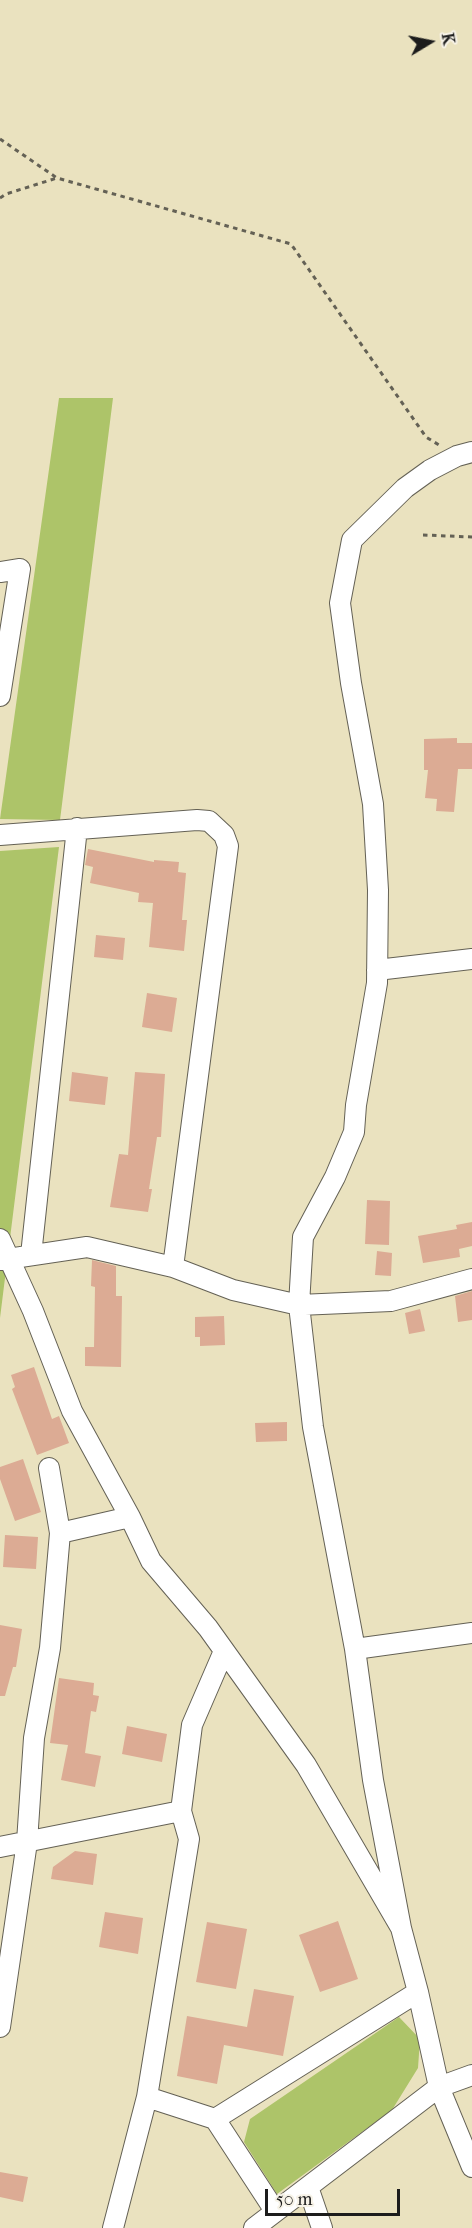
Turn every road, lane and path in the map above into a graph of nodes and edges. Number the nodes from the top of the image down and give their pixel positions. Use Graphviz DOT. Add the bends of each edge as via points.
graph roads {
  1 [pos="0,139"];
  2 [pos="57,178"];
  3 [pos="0,198"];
  4 [pos="465,454"];
  5 [pos="423,535"];
  6 [pos="472,537"];
  7 [pos="0,572"];
  8 [pos="0,696"];
  9 [pos="76,828"];
  10 [pos="0,835"];
  11 [pos="472,959"];
  12 [pos="377,970"];
  13 [pos="0,1239"];
  14 [pos="31,1255"];
  15 [pos="5,1259"];
  16 [pos="173,1267"];
  17 [pos="472,1279"];
  18 [pos="299,1305"];
  19 [pos="49,1468"];
  20 [pos="130,1517"];
  21 [pos="60,1533"];
  22 [pos="472,1633"];
  23 [pos="355,1649"];
  24 [pos="224,1651"];
  25 [pos="182,1811"];
  26 [pos="27,1842"];
  27 [pos="0,1847"];
  28 [pos="401,1928"];
  29 [pos="418,1992"];
  30 [pos="0,2027"];
  31 [pos="472,2075"];
  32 [pos="439,2087"];
  33 [pos="147,2097"];
  34 [pos="215,2119"];
  35 [pos="472,2167"];
  36 [pos="308,2187"];
  37 [pos="275,2211"];
  38 [pos="113,2228"];
  39 [pos="254,2228"];
  40 [pos="322,2228"];
  1 -- 2 [label="path"];
  2 -- 3 [label="path"];
  2 -- 4 [label="path" via="291,244 426,437"];
  4 -- 12 [label="street" via="430,470 405,488 352,540 340,603 373,804"];
  5 -- 6 [label="path"];
  7 -- 8 [label="street" via="20,569"];
  9 -- 10 [label="street"];
  9 -- 14 [label="street"];
  9 -- 16 [label="street" via="209,821 224,835 228,846"];
  11 -- 12 [label="street"];
  12 -- 18 [label="street" via="354,1132 303,1237"];
  13 -- 15 [label="street"];
  14 -- 15 [label="street"];
  14 -- 16 [label="street" via="87,1247"];
  15 -- 20 [label="street" via="33,1311 72,1411"];
  16 -- 18 [label="street" via="233,1290"];
  17 -- 18 [label="street" via="391,1301"];
  18 -- 23 [label="street" via="314,1427"];
  19 -- 21 [label="street"];
  20 -- 21 [label="street"];
  20 -- 24 [label="street" via="151,1561"];
  21 -- 26 [label="street" via="50,1648 34,1737"];
  22 -- 23 [label="street"];
  23 -- 28 [label="street" via="373,1780"];
  24 -- 25 [label="street" via="192,1725"];
  24 -- 28 [label="street" via="306,1765"];
  25 -- 26 [label="street"];
  25 -- 33 [label="street" via="189,1839"];
  26 -- 27 [label="street"];
  26 -- 30 [label="street"];
  28 -- 29 [label="street"];
  29 -- 32 [label="street"];
  29 -- 34 [label="street"];
  31 -- 32 [label="street"];
  32 -- 35 [label="street"];
  32 -- 36 [label="street"];
  33 -- 34 [label="street"];
  33 -- 38 [label="street"];
  34 -- 37 [label="street"];
  36 -- 37 [label="street"];
  36 -- 40 [label="street"];
  37 -- 39 [label="street"];
}
